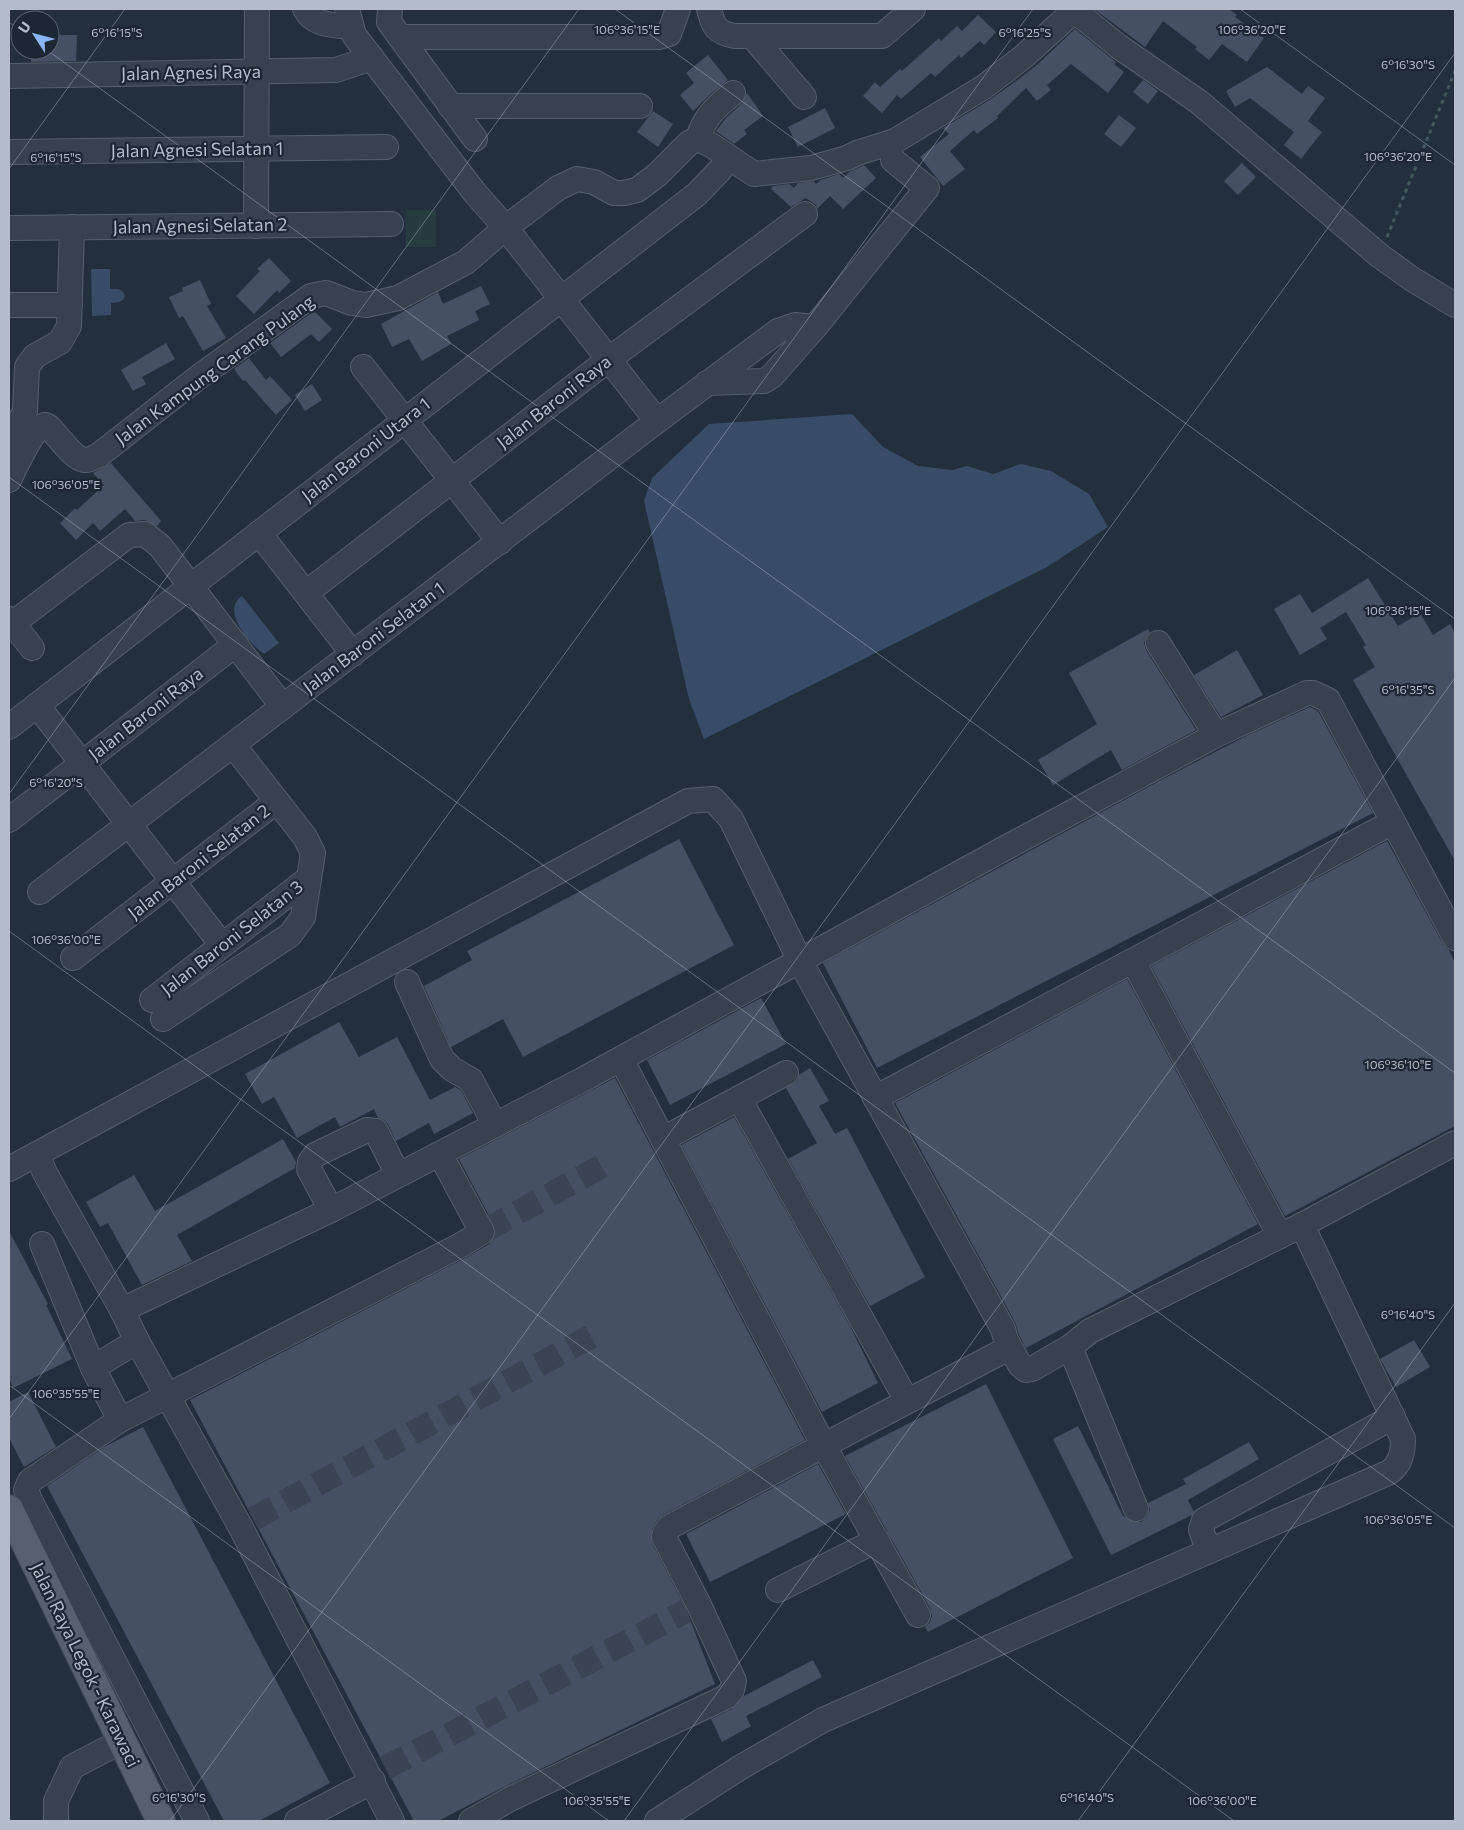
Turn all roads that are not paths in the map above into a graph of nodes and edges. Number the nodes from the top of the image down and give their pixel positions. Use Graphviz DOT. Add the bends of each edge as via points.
graph roads {
  1 [pos="257,9"];
  2 [pos="305,9"];
  3 [pos="390,9"];
  4 [pos="678,9"];
  5 [pos="913,9"];
  6 [pos="1076,10"];
  7 [pos="349,18"];
  8 [pos="712,18"];
  9 [pos="752,36"];
  10 [pos="400,37"];
  11 [pos="372,58"];
  12 [pos="257,71"];
  13 [pos="9,76"];
  14 [pos="733,93"];
  15 [pos="804,97"];
  16 [pos="450,106"];
  17 [pos="640,106"];
  18 [pos="475,139"];
  19 [pos="698,139"];
  20 [pos="386,147"];
  21 [pos="256,149"];
  22 [pos="9,152"];
  23 [pos="893,160"];
  24 [pos="720,170"];
  25 [pos="805,214"];
  26 [pos="391,224"];
  27 [pos="256,226"];
  28 [pos="72,227"];
  29 [pos="9,228"];
  30 [pos="505,228"];
  31 [pos="561,299"];
  32 [pos="9,305"];
  33 [pos="70,305"];
  34 [pos="1455,305"];
  35 [pos="815,327"];
  36 [pos="608,360"];
  37 [pos="363,367"];
  38 [pos="18,380"];
  39 [pos="707,383"];
  40 [pos="405,420"];
  41 [pos="657,421"];
  42 [pos="9,439"];
  43 [pos="9,480"];
  44 [pos="452,480"];
  45 [pos="260,533"];
  46 [pos="500,542"];
  47 [pos="191,586"];
  48 [pos="306,593"];
  49 [pos="10,621"];
  50 [pos="1158,643"];
  51 [pos="236,644"];
  52 [pos="32,648"];
  53 [pos="353,654"];
  54 [pos="37,705"];
  55 [pos="283,707"];
  56 [pos="9,726"];
  57 [pos="1216,735"];
  58 [pos="233,745"];
  59 [pos="82,763"];
  60 [pos="277,801"];
  61 [pos="9,820"];
  62 [pos="1393,822"];
  63 [pos="129,824"];
  64 [pos="309,878"];
  65 [pos="173,882"];
  66 [pos="40,892"];
  67 [pos="1455,938"];
  68 [pos="222,945"];
  69 [pos="73,958"];
  70 [pos="800,961"];
  71 [pos="1133,961"];
  72 [pos="407,982"];
  73 [pos="621,1059"];
  74 [pos="786,1073"];
  75 [pos="739,1098"];
  76 [pos="875,1098"];
  77 [pos="495,1125"];
  78 [pos="663,1139"];
  79 [pos="1455,1143"];
  80 [pos="37,1154"];
  81 [pos="440,1154"];
  82 [pos="9,1169"];
  83 [pos="398,1175"];
  84 [pos="331,1210"];
  85 [pos="1302,1225"];
  86 [pos="1280,1236"];
  87 [pos="42,1244"];
  88 [pos="122,1310"];
  89 [pos="1006,1340"];
  90 [pos="136,1341"];
  91 [pos="1070,1346"];
  92 [pos="93,1368"];
  93 [pos="168,1397"];
  94 [pos="907,1402"];
  95 [pos="1393,1417"];
  96 [pos="120,1420"];
  97 [pos="824,1446"];
  98 [pos="1136,1509"];
  99 [pos="12,1525"];
  100 [pos="877,1540"];
  101 [pos="1209,1551"];
  102 [pos="778,1590"];
  103 [pos="918,1615"];
  104 [pos="122,1741"];
  105 [pos="376,1775"];
  106 [pos="56,1821"];
  107 [pos="161,1821"];
  108 [pos="197,1821"];
  109 [pos="297,1821"];
  110 [pos="392,1821"];
  111 [pos="471,1821"];
  112 [pos="657,1821"];
  1 -- 12 [label="street"];
  2 -- 7 [label="street" via="319,23"];
  3 -- 10 [label="street" via="390,22"];
  4 -- 10 [label="street" via="669,34 659,37"];
  5 -- 9 [label="street" via="882,36"];
  6 -- 19 [label="street" via="1023,58 984,87 895,141 847,158 810,168 754,174"];
  6 -- 34 [label="street" via="1118,46 1199,102 1380,256"];
  7 -- 11 [label="street" via="354,35"];
  8 -- 9 [label="street" via="724,34"];
  9 -- 15 [label="street"];
  10 -- 16 [label="street"];
  11 -- 12 [label="street, Jalan Agnesi Raya" via="336,70"];
  11 -- 30 [label="street"];
  12 -- 13 [label="street, Jalan Agnesi Raya"];
  12 -- 21 [label="street"];
  14 -- 19 [label="street" via="708,117"];
  16 -- 17 [label="street"];
  16 -- 18 [label="street"];
  19 -- 30 [label="street" via="689,143 637,190 614,193 594,182 577,179 558,188"];
  20 -- 21 [label="street, Jalan Agnesi Selatan 1"];
  21 -- 22 [label="street, Jalan Agnesi Selatan 1"];
  21 -- 27 [label="street"];
  23 -- 35 [label="street" via="928,188"];
  24 -- 31 [label="street, Jalan Baroni Utara 1" via="697,194"];
  25 -- 36 [label="street, Jalan Baroni Raya"];
  26 -- 27 [label="street, Jalan Agnesi Selatan 2"];
  27 -- 28 [label="street, Jalan Agnesi Selatan 2"];
  28 -- 29 [label="street, Jalan Agnesi Selatan 2"];
  28 -- 33 [label="street"];
  30 -- 31 [label="street"];
  30 -- 43 [label="street, Jalan Kampung Carang Pulang" via="466,262 398,298 366,305 326,292 311,296 90,460 76,457 50,428 42,425"];
  31 -- 36 [label="street"];
  31 -- 40 [label="street, Jalan Baroni Utara 1"];
  32 -- 33 [label="street"];
  33 -- 38 [label="street" via="69,326 60,342 35,356"];
  35 -- 39 [label="street, Jalan Baroni Selatan 1" via="795,325 778,331"];
  35 -- 39 [label="street" via="764,381"];
  36 -- 41 [label="street"];
  36 -- 44 [label="street, Jalan Baroni Raya"];
  37 -- 40 [label="street"];
  38 -- 42 [label="street" via="25,412"];
  39 -- 41 [label="street, Jalan Baroni Selatan 1"];
  40 -- 44 [label="street"];
  40 -- 45 [label="street, Jalan Baroni Utara 1"];
  41 -- 46 [label="street, Jalan Baroni Selatan 1"];
  44 -- 46 [label="street"];
  44 -- 48 [label="street, Jalan Baroni Raya"];
  45 -- 47 [label="street, Jalan Baroni Utara 1"];
  45 -- 48 [label="street"];
  46 -- 53 [label="street, Jalan Baroni Selatan 1"];
  47 -- 49 [label="street" via="160,546 144,534 129,535"];
  47 -- 51 [label="street"];
  47 -- 54 [label="street, Jalan Baroni Utara 1"];
  48 -- 53 [label="street"];
  49 -- 52 [label="street"];
  50 -- 57 [label="street"];
  51 -- 55 [label="street"];
  51 -- 59 [label="street, Jalan Baroni Raya"];
  53 -- 55 [label="street, Jalan Baroni Selatan 1"];
  54 -- 56 [label="street, Jalan Baroni Utara 1"];
  54 -- 59 [label="street"];
  55 -- 58 [label="street, Jalan Baroni Selatan 1"];
  57 -- 62 [label="street" via="1307,693 1321,695 1328,700"];
  57 -- 70 [label="street"];
  58 -- 60 [label="street"];
  58 -- 63 [label="street, Jalan Baroni Selatan 1"];
  59 -- 61 [label="street, Jalan Baroni Raya"];
  59 -- 63 [label="street"];
  60 -- 64 [label="street" via="305,837 312,853"];
  60 -- 65 [label="street, Jalan Baroni Selatan 2"];
  62 -- 67 [label="street"];
  62 -- 71 [label="street"];
  63 -- 65 [label="street"];
  63 -- 66 [label="street, Jalan Baroni Selatan 1"];
  64 -- 68 [label="street, Jalan Baroni Selatan 3"];
  64 -- 68 [label="street, Jalan Baroni Selatan 3" via="303,917 290,935 158,1010"];
  65 -- 68 [label="street"];
  65 -- 69 [label="street, Jalan Baroni Selatan 2"];
  70 -- 73 [label="street"];
  70 -- 76 [label="street"];
  70 -- 80 [label="street" via="731,819 713,799 688,801"];
  71 -- 76 [label="street"];
  71 -- 86 [label="street"];
  72 -- 77 [label="street" via="442,1059 471,1080"];
  73 -- 77 [label="street"];
  73 -- 78 [label="street"];
  74 -- 75 [label="street"];
  75 -- 78 [label="street"];
  75 -- 94 [label="street"];
  76 -- 89 [label="street" via="1003,1329"];
  77 -- 81 [label="street"];
  78 -- 97 [label="street"];
  79 -- 85 [label="street"];
  80 -- 82 [label="street"];
  80 -- 88 [label="street"];
  81 -- 83 [label="street"];
  81 -- 93 [label="street" via="484,1231"];
  83 -- 84 [label="street"];
  83 -- 84 [label="street" via="373,1130 315,1155 310,1169"];
  84 -- 88 [label="street"];
  85 -- 86 [label="street"];
  85 -- 95 [label="street"];
  86 -- 91 [label="street" via="1090,1331"];
  87 -- 92 [label="street"];
  88 -- 90 [label="street"];
  89 -- 91 [label="street" via="1020,1366 1026,1370"];
  89 -- 94 [label="street" via="1005,1350"];
  90 -- 92 [label="street"];
  90 -- 93 [label="street"];
  91 -- 98 [label="street"];
  92 -- 96 [label="street"];
  93 -- 96 [label="street"];
  93 -- 105 [label="street" via="247,1523"];
  94 -- 97 [label="street"];
  95 -- 101 [label="street" via="1204,1520 1201,1530"];
  95 -- 101 [label="street" via="1403,1438 1403,1447 1397,1466 1390,1472"];
  96 -- 108 [label="street" via="30,1481 26,1490"];
  97 -- 100 [label="street"];
  97 -- 111 [label="street" via="666,1530 664,1537 693,1608 734,1681 726,1697 510,1799"];
  99 -- 104 [label="main road, Jalan Raya Legok - Karawaci"];
  100 -- 102 [label="street"];
  100 -- 103 [label="street"];
  101 -- 112 [label="street" via="823,1720 741,1766"];
  104 -- 106 [label="street" via="72,1767 56,1801"];
  104 -- 107 [label="main road, Jalan Raya Legok - Karawaci"];
  105 -- 109 [label="street"];
  105 -- 110 [label="street"];
}
